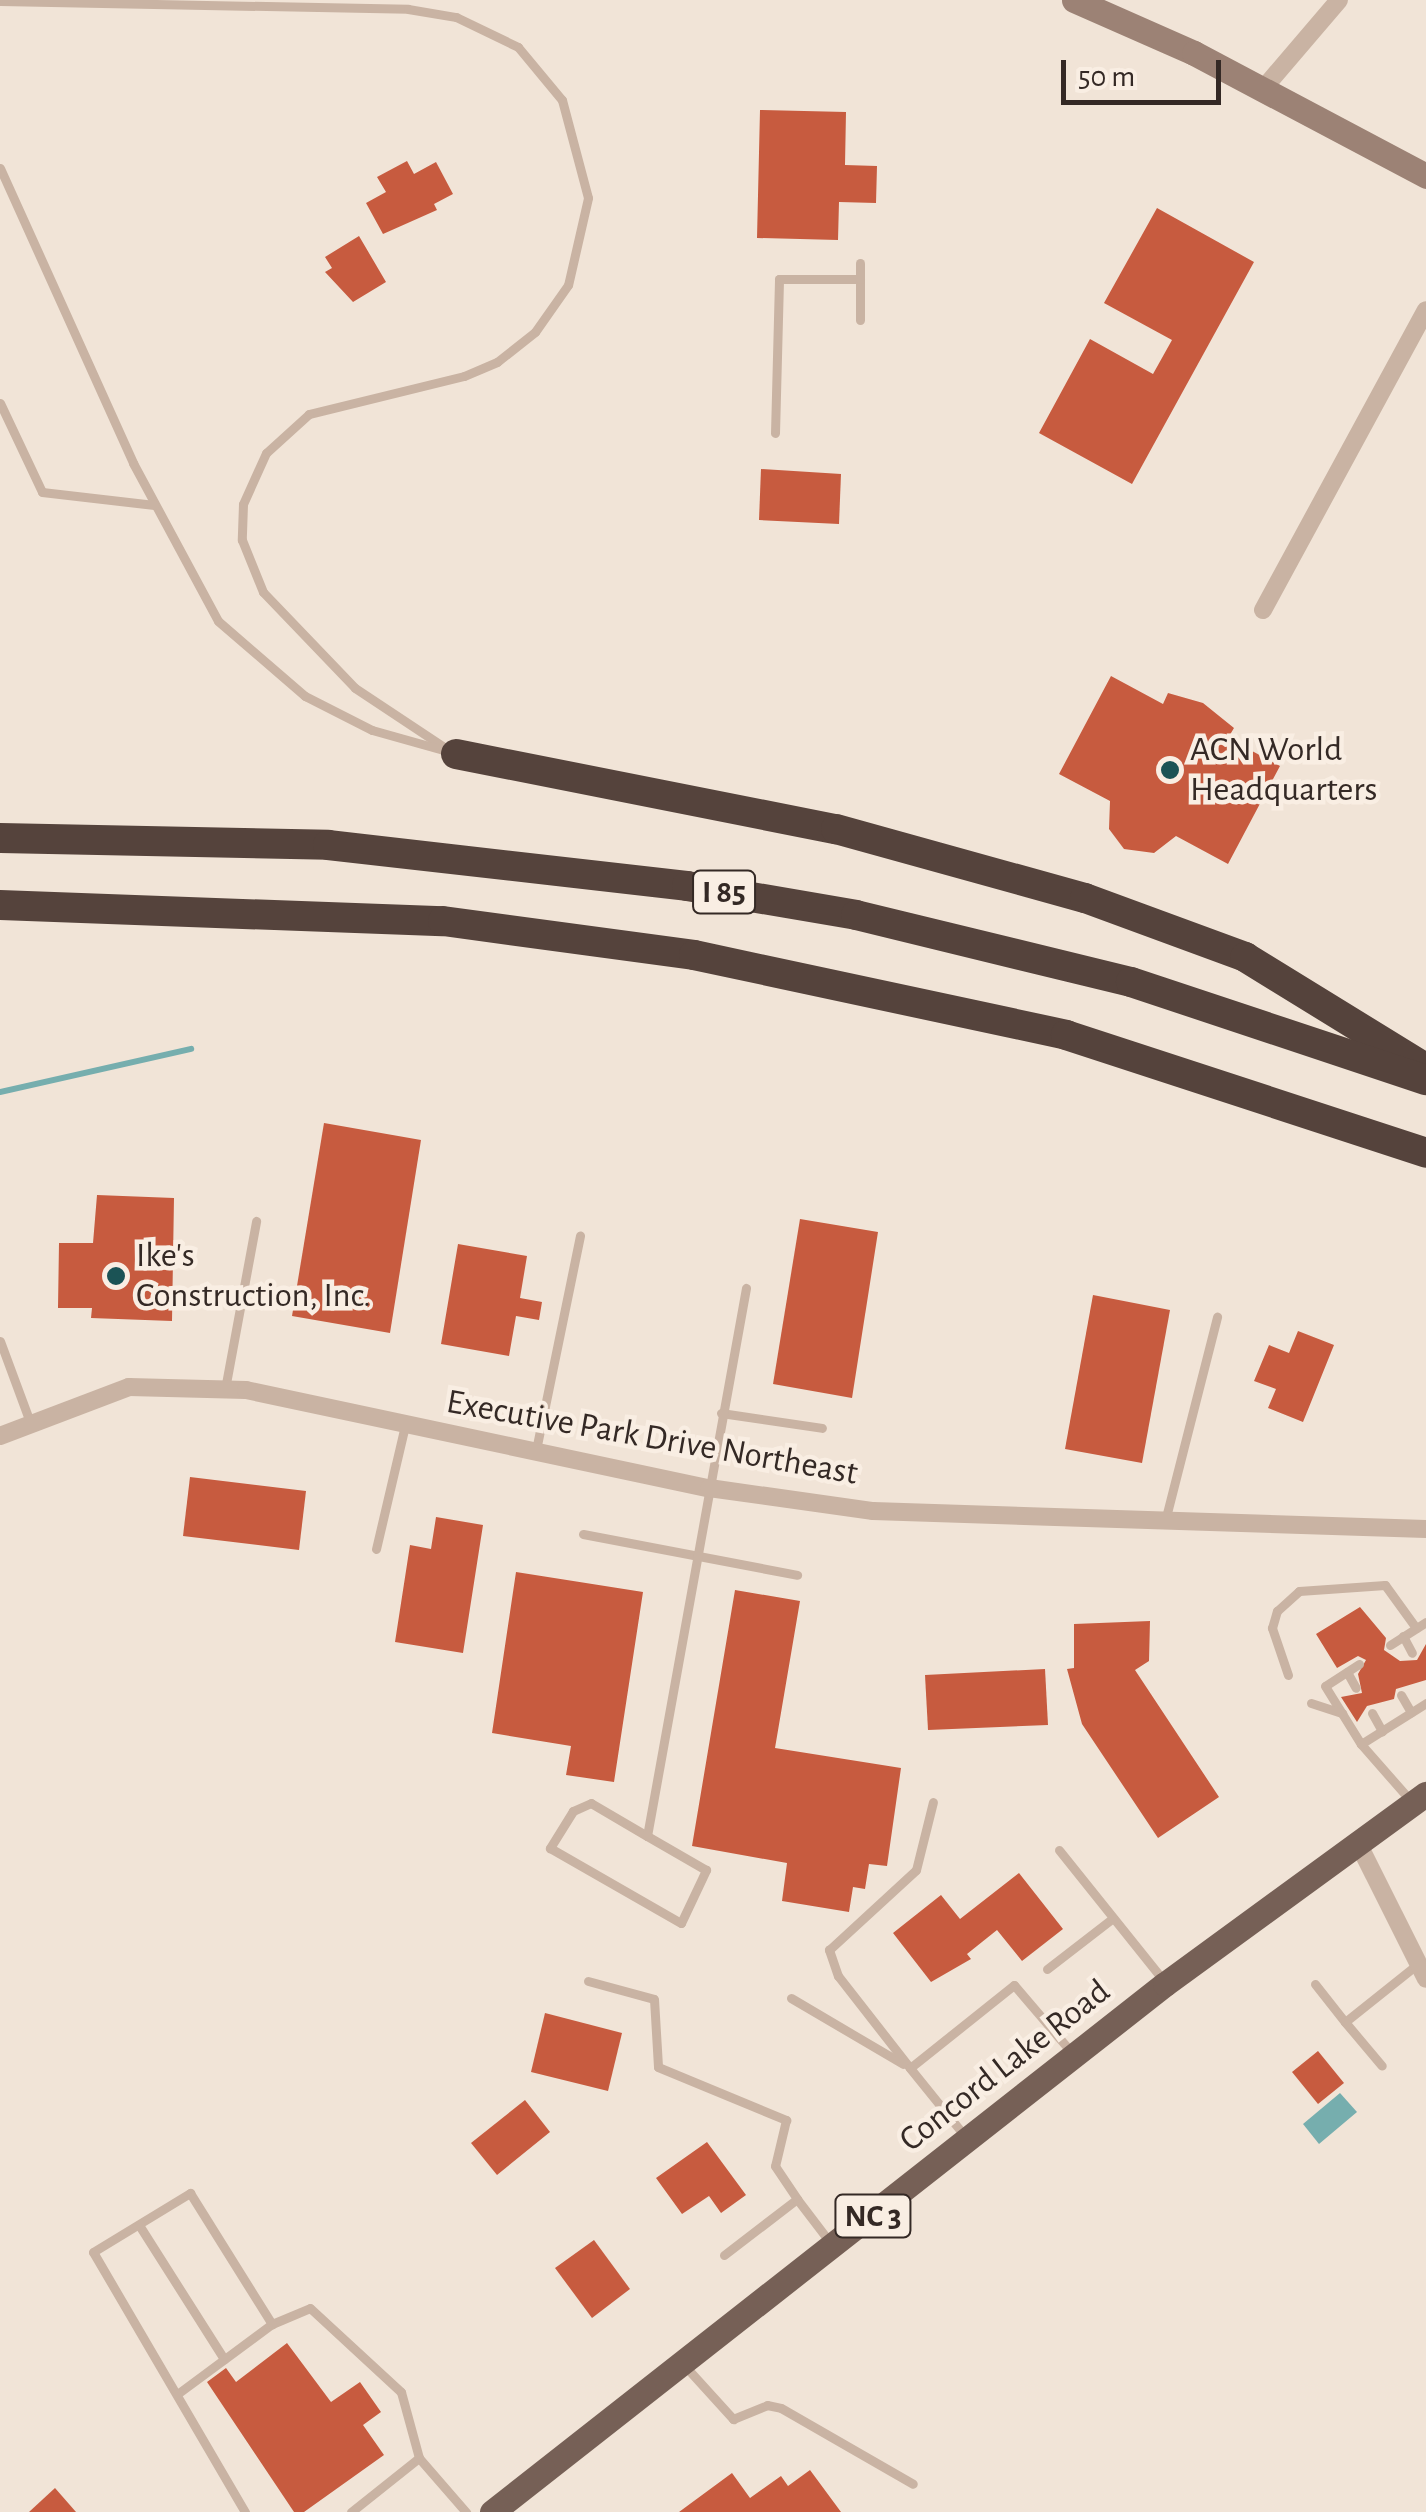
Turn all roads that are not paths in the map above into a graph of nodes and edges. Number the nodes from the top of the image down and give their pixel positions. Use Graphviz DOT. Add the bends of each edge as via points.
graph roads {
  1 [pos="1074,0"];
  2 [pos="1338,0"];
  3 [pos="0,2"];
  4 [pos="1263,89"];
  5 [pos="0,168"];
  6 [pos="1426,176"];
  7 [pos="860,263"];
  8 [pos="860,279"];
  9 [pos="1426,310"];
  10 [pos="860,320"];
  11 [pos="0,402"];
  12 [pos="775,433"];
  13 [pos="154,505"];
  14 [pos="1263,610"];
  15 [pos="456,754"];
  16 [pos="0,838"];
  17 [pos="0,905"];
  18 [pos="1426,1068"];
  19 [pos="1426,1080"];
  20 [pos="1426,1153"];
  21 [pos="256,1221"];
  22 [pos="580,1236"];
  23 [pos="746,1288"];
  24 [pos="1217,1317"];
  25 [pos="0,1341"];
  26 [pos="225,1389"];
  27 [pos="721,1413"];
  28 [pos="30,1422"];
  29 [pos="405,1424"];
  30 [pos="822,1428"];
  31 [pos="0,1436"];
  32 [pos="536,1453"];
  33 [pos="709,1488"];
  34 [pos="1166,1521"];
  35 [pos="1426,1529"];
  36 [pos="583,1534"];
  37 [pos="376,1549"];
  38 [pos="697,1557"];
  39 [pos="797,1575"];
  40 [pos="1426,1622"];
  41 [pos="1416,1628"];
  42 [pos="1402,1636"];
  43 [pos="1390,1644"];
  44 [pos="1412,1653"];
  45 [pos="1359,1664"];
  46 [pos="1347,1672"];
  47 [pos="1288,1674"];
  48 [pos="1356,1688"];
  49 [pos="1400,1696"];
  50 [pos="1426,1702"];
  51 [pos="1310,1703"];
  52 [pos="1411,1712"];
  53 [pos="1342,1713"];
  54 [pos="1372,1713"];
  55 [pos="1382,1731"];
  56 [pos="1361,1744"];
  57 [pos="1420,1799"];
  58 [pos="934,1802"];
  59 [pos="648,1836"];
  60 [pos="1357,1841"];
  61 [pos="1059,1850"];
  62 [pos="1113,1918"];
  63 [pos="1047,1969"];
  64 [pos="1422,1971"];
  65 [pos="588,1981"];
  66 [pos="1166,1984"];
  67 [pos="1314,1984"];
  68 [pos="792,1998"];
  69 [pos="1345,2022"];
  70 [pos="1074,2055"];
  71 [pos="1382,2066"];
  72 [pos="910,2068"];
  73 [pos="968,2140"];
  74 [pos="797,2200"];
  75 [pos="139,2225"];
  76 [pos="833,2247"];
  77 [pos="724,2254"];
  78 [pos="272,2324"];
  79 [pos="224,2360"];
  80 [pos="684,2364"];
  81 [pos="180,2392"];
  82 [pos="419,2458"];
  83 [pos="914,2484"];
  84 [pos="245,2512"];
  85 [pos="351,2512"];
  86 [pos="466,2512"];
  87 [pos="492,2512"];
  1 -- 4 [label="main road"];
  2 -- 4 [label="street"];
  3 -- 15 [label="lane" via="408,10 456,17 518,48 562,100 588,198 568,285 535,332 497,362 464,376 309,414 266,453 243,504 242,540 262,592 355,688"];
  4 -- 6 [label="main road"];
  5 -- 13 [label="lane"];
  7 -- 8 [label="lane"];
  8 -- 10 [label="lane"];
  8 -- 12 [label="lane" via="779,279"];
  9 -- 14 [label="street"];
  11 -- 13 [label="lane" via="42,492"];
  13 -- 15 [label="lane" via="218,620 260,663 372,730"];
  15 -- 18 [label="highway" via="836,829 1085,898 1244,957"];
  16 -- 19 [label="highway, I 85" via="328,845 687,886 856,916 1131,982"];
  17 -- 20 [label="highway, I 85" via="443,921 731,962 1066,1035"];
  21 -- 26 [label="lane"];
  22 -- 32 [label="lane"];
  23 -- 27 [label="lane"];
  24 -- 34 [label="lane"];
  25 -- 28 [label="lane"];
  26 -- 28 [label="street, Executive Park Drive Northeast" via="129,1387"];
  26 -- 29 [label="street, Executive Park Drive Northeast"];
  27 -- 30 [label="lane"];
  27 -- 33 [label="lane"];
  28 -- 31 [label="street, Executive Park Drive Northeast"];
  29 -- 32 [label="street, Executive Park Drive Northeast"];
  29 -- 37 [label="lane"];
  32 -- 33 [label="street, Executive Park Drive Northeast"];
  33 -- 34 [label="street, Executive Park Drive Northeast" via="873,1511"];
  33 -- 38 [label="lane"];
  34 -- 35 [label="street, Executive Park Drive Northeast"];
  36 -- 38 [label="lane"];
  38 -- 39 [label="lane"];
  38 -- 59 [label="lane"];
  40 -- 41 [label="lane"];
  41 -- 42 [label="lane"];
  41 -- 47 [label="lane" via="1385,1585 1315,1585 1286,1599 1272,1628"];
  42 -- 43 [label="lane"];
  42 -- 44 [label="lane"];
  45 -- 46 [label="lane"];
  46 -- 48 [label="lane"];
  46 -- 53 [label="lane" via="1324,1686"];
  49 -- 52 [label="lane"];
  50 -- 52 [label="lane"];
  51 -- 53 [label="lane"];
  52 -- 55 [label="lane"];
  53 -- 56 [label="lane"];
  54 -- 55 [label="lane"];
  55 -- 56 [label="lane"];
  56 -- 57 [label="lane"];
  57 -- 60 [label="main road, Concord Lake Road / NC 3"];
  58 -- 72 [label="lane" via="916,1870 829,1950 838,1976"];
  59 -- 59 [label="lane" via="706,1870 681,1923 550,1848 573,1811 591,1803"];
  60 -- 64 [label="street"];
  60 -- 66 [label="main road, Concord Lake Road / NC 3"];
  61 -- 62 [label="lane"];
  62 -- 63 [label="lane"];
  62 -- 66 [label="lane"];
  64 -- 69 [label="lane"];
  65 -- 74 [label="lane" via="654,2000 658,2067 786,2120 775,2166"];
  66 -- 70 [label="main road, Concord Lake Road / NC 3"];
  67 -- 69 [label="lane"];
  68 -- 72 [label="lane"];
  69 -- 71 [label="lane"];
  70 -- 72 [label="lane" via="1014,1985"];
  70 -- 73 [label="main road, Concord Lake Road / NC 3"];
  72 -- 73 [label="lane"];
  73 -- 76 [label="main road, Concord Lake Road / NC 3"];
  74 -- 76 [label="lane"];
  74 -- 77 [label="lane"];
  75 -- 78 [label="lane" via="190,2193"];
  75 -- 79 [label="lane"];
  75 -- 81 [label="lane" via="94,2252"];
  76 -- 80 [label="main road, Concord Lake Road / NC 3"];
  78 -- 79 [label="lane"];
  78 -- 82 [label="lane" via="299,2308 321,2315 402,2392"];
  79 -- 81 [label="lane"];
  80 -- 83 [label="lane" via="733,2419 767,2404 781,2408"];
  80 -- 87 [label="main road, Concord Lake Road / NC 3"];
  81 -- 84 [label="lane"];
  82 -- 85 [label="lane"];
  82 -- 86 [label="lane"];
}
